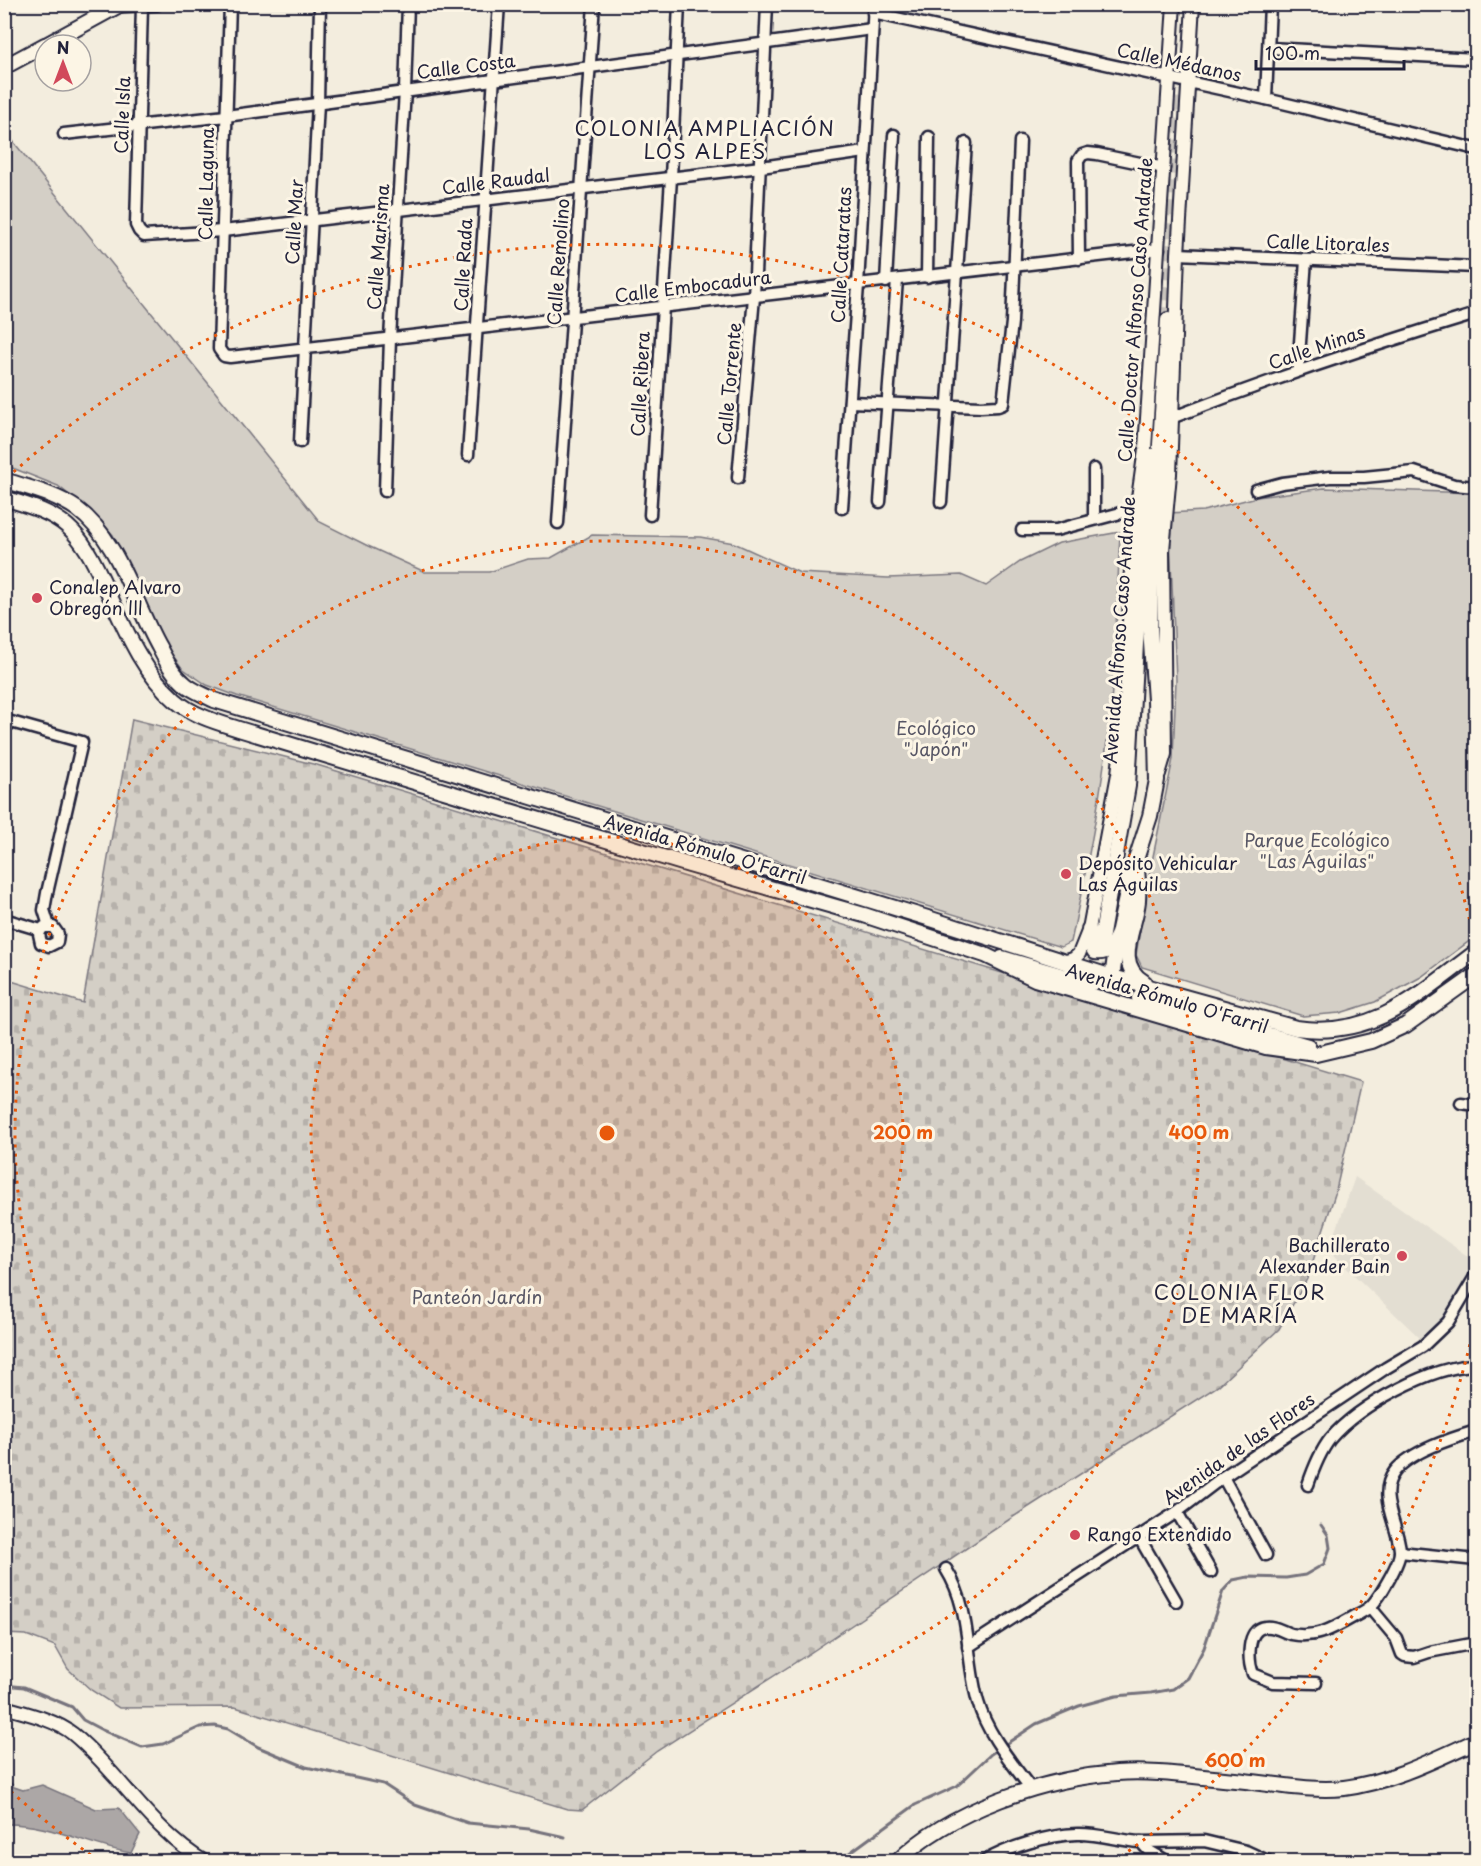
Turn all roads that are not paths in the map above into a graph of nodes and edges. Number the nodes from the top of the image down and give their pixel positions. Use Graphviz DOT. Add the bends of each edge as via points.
graph roads {
  1 [pos="157,4"];
  2 [pos="230,4"];
  3 [pos="320,4"];
  4 [pos="408,4"];
  5 [pos="499,4"];
  6 [pos="594,4"];
  7 [pos="679,4"];
  8 [pos="768,4"];
  9 [pos="1174,4"];
  10 [pos="1193,4"];
  11 [pos="1270,4"];
  12 [pos="120,5"];
  13 [pos="142,6"];
  14 [pos="873,9"];
  15 [pos="872,29"];
  16 [pos="68,33"];
  17 [pos="765,42"];
  18 [pos="1269,48"];
  19 [pos="33,51"];
  20 [pos="675,56"];
  21 [pos="1476,59"];
  22 [pos="4,67"];
  23 [pos="590,67"];
  24 [pos="1170,78"];
  25 [pos="495,79"];
  26 [pos="1188,82"];
  27 [pos="405,91"];
  28 [pos="1266,99"];
  29 [pos="318,104"];
  30 [pos="226,116"];
  31 [pos="140,126"];
  32 [pos="64,134"];
  33 [pos="894,135"];
  34 [pos="929,137"];
  35 [pos="1020,141"];
  36 [pos="966,143"];
  37 [pos="1476,149"];
  38 [pos="865,152"];
  39 [pos="761,166"];
  40 [pos="1164,168"];
  41 [pos="671,177"];
  42 [pos="581,189"];
  43 [pos="485,200"];
  44 [pos="399,209"];
  45 [pos="312,220"];
  46 [pos="136,225"];
  47 [pos="223,231"];
  48 [pos="1159,249"];
  49 [pos="1178,255"];
  50 [pos="1079,259"];
  51 [pos="1306,260"];
  52 [pos="1013,266"];
  53 [pos="1476,267"];
  54 [pos="957,273"];
  55 [pos="927,277"];
  56 [pos="892,281"];
  57 [pos="858,285"];
  58 [pos="754,297"];
  59 [pos="662,307"];
  60 [pos="1476,314"];
  61 [pos="571,318"];
  62 [pos="477,328"];
  63 [pos="390,338"];
  64 [pos="305,348"];
  65 [pos="230,357"];
  66 [pos="1299,370"];
  67 [pos="850,402"];
  68 [pos="886,402"];
  69 [pos="949,405"];
  70 [pos="1172,418"];
  71 [pos="300,442"];
  72 [pos="468,455"];
  73 [pos="1094,469"];
  74 [pos="738,478"];
  75 [pos="4,480"];
  76 [pos="1476,487"];
  77 [pos="1256,490"];
  78 [pos="385,491"];
  79 [pos="4,498"];
  80 [pos="880,502"];
  81 [pos="941,502"];
  82 [pos="842,508"];
  83 [pos="1136,509"];
  84 [pos="650,514"];
  85 [pos="1094,519"];
  86 [pos="558,523"];
  87 [pos="1022,530"];
  88 [pos="1131,663"];
  89 [pos="1134,689"];
  90 [pos="1126,703"];
  91 [pos="4,720"];
  92 [pos="1156,780"];
  93 [pos="1136,862"];
  94 [pos="4,919"];
  95 [pos="932,919"];
  96 [pos="1089,929"];
  97 [pos="1118,934"];
  98 [pos="925,935"];
  99 [pos="1101,940"];
  100 [pos="1476,952"];
  101 [pos="985,955"];
  102 [pos="1063,962"];
  103 [pos="1476,975"];
  104 [pos="1109,976"];
  105 [pos="1151,987"];
  106 [pos="1139,998"];
  107 [pos="1343,1048"];
  108 [pos="1461,1103"];
  109 [pos="1476,1105"];
  110 [pos="1476,1275"];
  111 [pos="1476,1365"];
  112 [pos="1476,1431"];
  113 [pos="1223,1477"];
  114 [pos="1308,1485"];
  115 [pos="1177,1512"];
  116 [pos="1139,1537"];
  117 [pos="1400,1552"];
  118 [pos="1266,1555"];
  119 [pos="1476,1560"];
  120 [pos="1211,1572"];
  121 [pos="949,1573"];
  122 [pos="1176,1601"];
  123 [pos="1370,1607"];
  124 [pos="1476,1643"];
  125 [pos="968,1647"];
  126 [pos="1316,1683"];
  127 [pos="4,1707"];
  128 [pos="1476,1741"];
  129 [pos="1031,1789"];
  130 [pos="1141,1842"];
  131 [pos="206,1862"];
  132 [pos="897,1862"];
  133 [pos="983,1862"];
  134 [pos="1168,1862"];
  135 [pos="1270,1862"];
  1 -- 13 [label="street"];
  2 -- 30 [label="street, Calle Laguna"];
  3 -- 29 [label="street, Calle Mar"];
  4 -- 27 [label="street, Calle Marisma"];
  5 -- 25 [label="street, Calle Rada"];
  6 -- 23 [label="street, Calle Remolino"];
  7 -- 20 [label="street, Calle Ribera"];
  8 -- 17 [label="street, Calle Torrente"];
  9 -- 24 [label="street, Calle Doctor Alfonso Caso Andrade"];
  10 -- 26 [label="street, Calle Doctor Alfonso Caso Andrade"];
  11 -- 18 [label="street"];
  12 -- 13 [label="street"];
  12 -- 16 [label="main road"];
  13 -- 31 [label="street, Calle Isla"];
  14 -- 15 [label="street, Calle Cataratas"];
  14 -- 24 [label="street, Calle Médanos"];
  15 -- 17 [label="street, Calle Costa"];
  15 -- 38 [label="street, Calle Cataratas"];
  17 -- 20 [label="street, Calle Costa"];
  17 -- 39 [label="street, Calle Torrente"];
  18 -- 21 [label="street"];
  18 -- 28 [label="street"];
  19 -- 22 [label="main road"];
  20 -- 23 [label="street, Calle Costa"];
  20 -- 41 [label="street, Calle Ribera"];
  23 -- 25 [label="street, Calle Costa"];
  23 -- 42 [label="street, Calle Remolino"];
  24 -- 26 [label="street, Calle Médanos"];
  24 -- 40 [label="street, Calle Doctor Alfonso Caso Andrade"];
  25 -- 27 [label="street, Calle Costa"];
  25 -- 43 [label="street, Calle Rada"];
  26 -- 28 [label="street, Calle Médanos"];
  26 -- 49 [label="street, Calle Doctor Alfonso Caso Andrade"];
  27 -- 29 [label="street, Calle Costa"];
  27 -- 44 [label="street, Calle Marisma"];
  28 -- 37 [label="street, Calle Médanos"];
  29 -- 30 [label="street, Calle Costa"];
  29 -- 45 [label="street, Calle Mar"];
  30 -- 31 [label="street, Calle Costa"];
  30 -- 47 [label="street, Calle Laguna"];
  31 -- 32 [label="street, Calle Costa"];
  31 -- 46 [label="street, Calle Isla"];
  33 -- 56 [label="street"];
  34 -- 55 [label="street"];
  35 -- 52 [label="street"];
  36 -- 54 [label="street"];
  38 -- 39 [label="street, Calle Raudal"];
  38 -- 57 [label="street, Calle Cataratas"];
  39 -- 41 [label="street, Calle Raudal"];
  39 -- 58 [label="street, Calle Torrente"];
  40 -- 48 [label="street, Calle Doctor Alfonso Caso Andrade"];
  40 -- 50 [label="street" via="1096,154 1082,155 1078,161"];
  41 -- 42 [label="street, Calle Raudal"];
  41 -- 59 [label="street, Calle Ribera"];
  42 -- 43 [label="street, Calle Raudal"];
  42 -- 61 [label="street, Calle Remolino"];
  43 -- 44 [label="street, Calle Raudal"];
  43 -- 62 [label="street, Calle Rada"];
  44 -- 45 [label="street, Calle Raudal"];
  44 -- 63 [label="street, Calle Marisma"];
  45 -- 47 [label="street, Calle Raudal"];
  45 -- 64 [label="street, Calle Mar"];
  46 -- 47 [label="street, Calle Raudal" via="144,236"];
  47 -- 65 [label="street, Calle Laguna" via="219,349"];
  48 -- 50 [label="street, Calle Embocadura"];
  48 -- 83 [label="street, Calle Doctor Alfonso Caso Andrade" via="1145,449"];
  49 -- 51 [label="street, Calle Litorales"];
  49 -- 70 [label="street, Calle Doctor Alfonso Caso Andrade"];
  50 -- 52 [label="street, Calle Embocadura"];
  51 -- 53 [label="street, Calle Litorales"];
  51 -- 66 [label="street"];
  52 -- 54 [label="street, Calle Embocadura"];
  52 -- 69 [label="street" via="1004,400 998,406"];
  54 -- 55 [label="street, Calle Embocadura"];
  54 -- 69 [label="street"];
  55 -- 56 [label="street, Calle Embocadura"];
  56 -- 57 [label="street, Calle Embocadura"];
  56 -- 68 [label="street"];
  57 -- 58 [label="street, Calle Embocadura"];
  57 -- 67 [label="street, Calle Cataratas"];
  58 -- 59 [label="street, Calle Embocadura"];
  58 -- 74 [label="street, Calle Torrente"];
  59 -- 61 [label="street, Calle Embocadura"];
  59 -- 84 [label="street, Calle Ribera"];
  60 -- 66 [label="street, Calle Minas"];
  61 -- 62 [label="street, Calle Embocadura"];
  61 -- 86 [label="street, Calle Remolino"];
  62 -- 63 [label="street, Calle Embocadura"];
  62 -- 72 [label="street, Calle Rada"];
  63 -- 64 [label="street, Calle Embocadura"];
  63 -- 78 [label="street, Calle Marisma"];
  64 -- 65 [label="street, Calle Embocadura"];
  64 -- 71 [label="street, Calle Mar"];
  66 -- 70 [label="street, Calle Minas"];
  67 -- 68 [label="street"];
  67 -- 82 [label="street, Calle Cataratas"];
  68 -- 69 [label="street"];
  68 -- 80 [label="street"];
  69 -- 81 [label="street"];
  70 -- 92 [label="street, Calle Doctor Alfonso Caso Andrade" via="1163,550 1165,754"];
  73 -- 85 [label="street"];
  75 -- 95 [label="main road, Avenida Rómulo O'Farril" via="69,504 96,527 171,669 187,686 214,700"];
  76 -- 77 [label="street" via="1454,485 1414,472 1330,477"];
  79 -- 98 [label="main road, Avenida Rómulo O'Farril" via="68,526 92,557 154,679 176,702 206,718"];
  83 -- 85 [label="street"];
  83 -- 88 [label="street, Calle Doctor Alfonso Caso Andrade" via="1129,582"];
  85 -- 87 [label="street" via="1056,530"];
  88 -- 89 [label="main road, Avenida Alfonso Caso Andrade"];
  88 -- 90 [label="street, Calle Doctor Alfonso Caso Andrade"];
  88 -- 92 [label="main road, Avenida Alfonso Caso Andrade" via="1164,321 1150,629"];
  89 -- 90 [label="main road"];
  89 -- 99 [label="main road, Avenida Alfonso Caso Andrade" via="1128,786"];
  90 -- 96 [label="street, Calle Doctor Alfonso Caso Andrade" via="1118,781"];
  91 -- 94 [label="street" via="82,742 47,893 45,928"];
  92 -- 93 [label="main road, Avenida Alfonso Caso Andrade"];
  93 -- 97 [label="main road, Avenida Alfonso Caso Andrade"];
  93 -- 105 [label="main road" via="1138,903 1128,965 1138,979"];
  95 -- 98 [label="main road"];
  95 -- 102 [label="main road, Avenida Rómulo O'Farril"];
  96 -- 97 [label="main road" via="1091,948 1099,952 1112,947"];
  96 -- 102 [label="street, Calle Doctor Alfonso Caso Andrade" via="1079,954"];
  97 -- 104 [label="main road, Avenida Alfonso Caso Andrade"];
  98 -- 101 [label="main road, Avenida Rómulo O'Farril"];
  100 -- 105 [label="main road, Avenida Rómulo O'Farril" via="1384,1017 1347,1028 1296,1028"];
  101 -- 104 [label="main road" via="1087,983 1105,981"];
  101 -- 107 [label="main road, Avenida Rómulo O'Farril" via="1035,979 1266,1047 1316,1054"];
  102 -- 104 [label="main road, Avenida Rómulo O'Farril"];
  103 -- 107 [label="main road, Avenida Rómulo O'Farril" via="1406,1025 1371,1041"];
  104 -- 105 [label="main road, Avenida Rómulo O'Farril"];
  106 -- 107 [label="main road" via="1307,1046"];
  108 -- 109 [label="street"];
  110 -- 113 [label="street, Avenida de las Flores" via="1448,1322 1424,1346"];
  111 -- 114 [label="street" via="1430,1376 1374,1403 1342,1426 1328,1442"];
  112 -- 117 [label="street" via="1439,1443 1395,1470 1387,1494"];
  113 -- 115 [label="street, Avenida de las Flores"];
  113 -- 118 [label="street"];
  115 -- 116 [label="street, Avenida de las Flores"];
  115 -- 120 [label="street"];
  116 -- 122 [label="street"];
  116 -- 125 [label="street, Avenida de las Flores"];
  117 -- 119 [label="street"];
  117 -- 123 [label="street" via="1388,1581"];
  121 -- 125 [label="street" via="963,1608"];
  123 -- 124 [label="street" via="1396,1638 1405,1656"];
  123 -- 126 [label="street" via="1331,1630 1314,1635 1291,1634 1266,1626 1253,1637 1249,1650 1253,1674 1273,1682"];
  125 -- 129 [label="street" via="978,1704"];
  127 -- 131 [label="street" via="72,1732 160,1828"];
  128 -- 129 [label="main road" via="1409,1771 1342,1788 1118,1773"];
  129 -- 132 [label="main road" via="945,1826"];
  130 -- 133 [label="street" via="1076,1834 1019,1846"];
  130 -- 134 [label="street"];
  130 -- 135 [label="street" via="1204,1841 1246,1851"];
}
